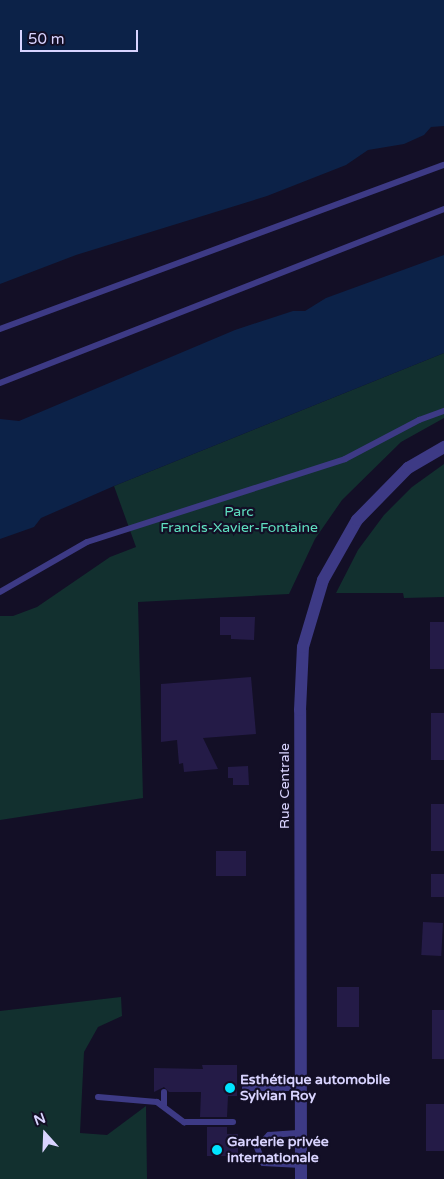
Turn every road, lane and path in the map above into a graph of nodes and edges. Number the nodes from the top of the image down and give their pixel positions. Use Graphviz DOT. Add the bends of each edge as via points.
graph roads {
  1 [pos="444,165"];
  2 [pos="444,209"];
  3 [pos="0,329"];
  4 [pos="0,383"];
  5 [pos="444,411"];
  6 [pos="444,447"];
  7 [pos="0,592"];
  8 [pos="245,1088"];
  9 [pos="301,1088"];
  10 [pos="164,1092"];
  11 [pos="98,1097"];
  12 [pos="164,1105"];
  13 [pos="233,1122"];
  14 [pos="301,1133"];
  15 [pos="301,1165"];
  16 [pos="301,1179"];
  1 -- 3 [label="lane"];
  2 -- 4 [label="lane"];
  5 -- 7 [label="lane" via="419,420 345,459 87,542"];
  6 -- 9 [label="street, Rue Centrale" via="408,468 357,520 323,580 306,632 301,659 300,710"];
  8 -- 9 [label="lane"];
  9 -- 14 [label="street, Rue Centrale"];
  10 -- 12 [label="lane"];
  11 -- 12 [label="lane"];
  12 -- 13 [label="lane" via="184,1122"];
  14 -- 15 [label="street, Rue Centrale"];
  14 -- 15 [label="lane" via="269,1134 257,1147 263,1162"];
  15 -- 16 [label="street, Rue Centrale"];
}
